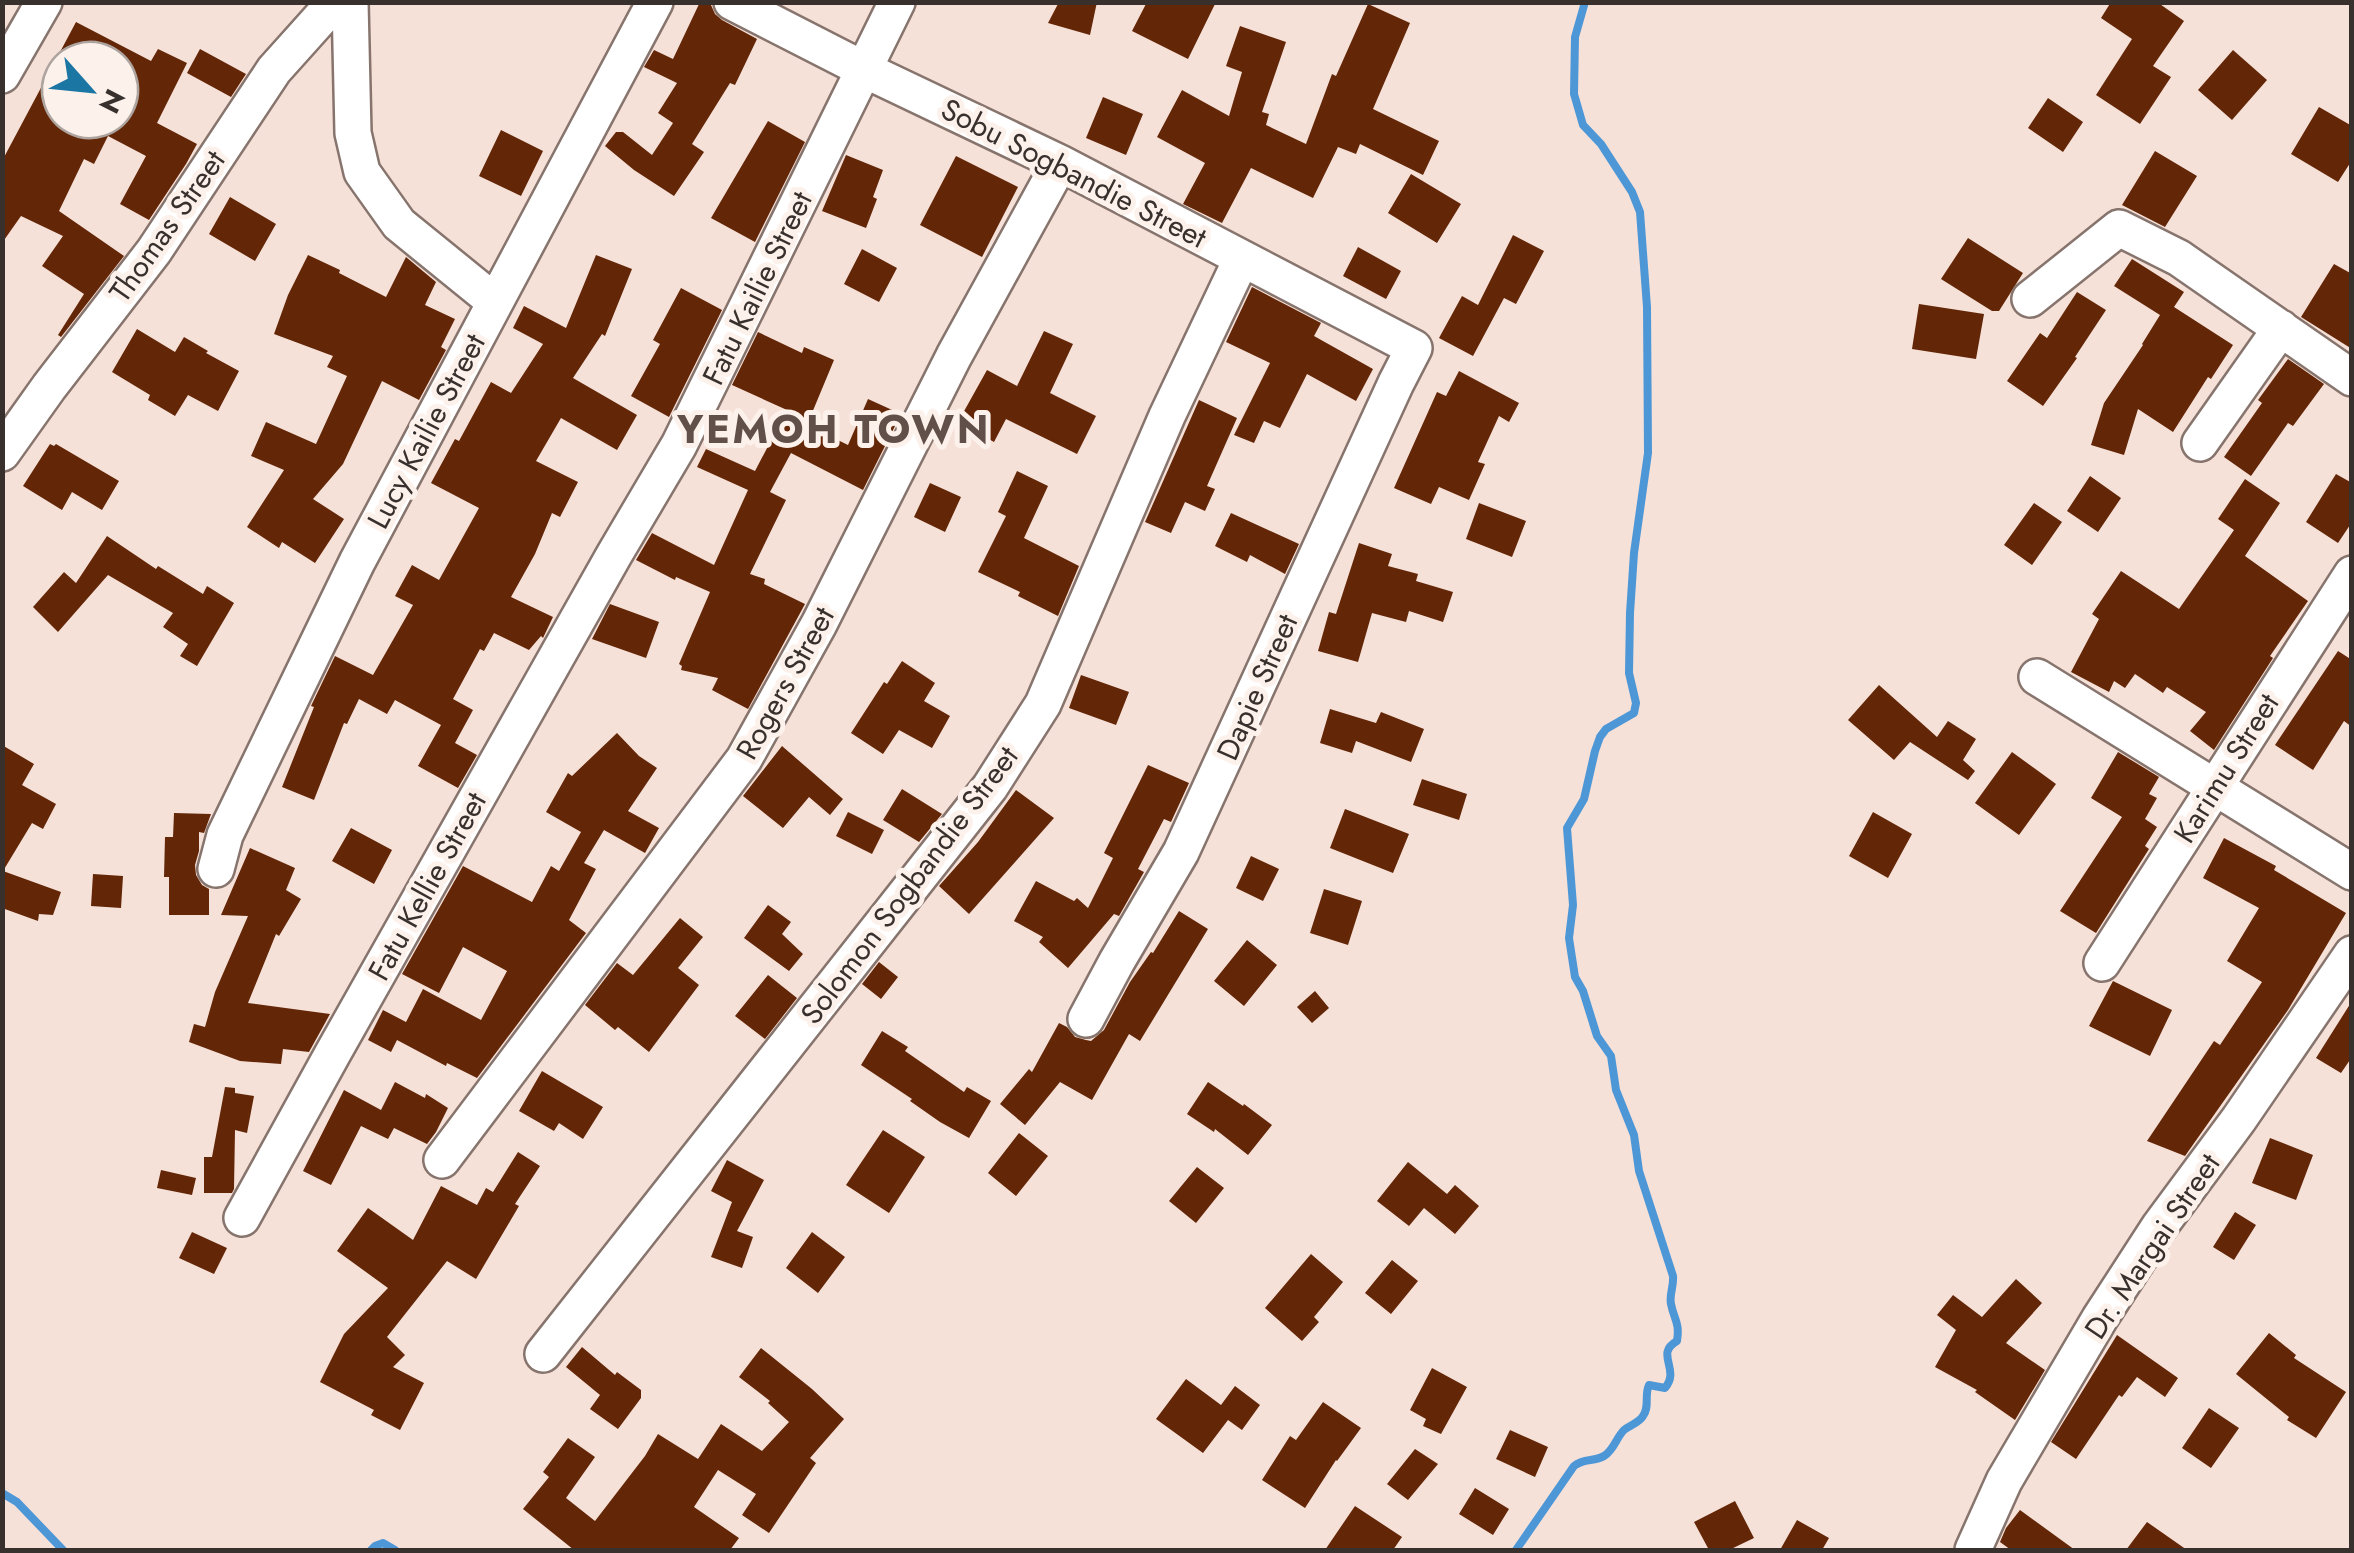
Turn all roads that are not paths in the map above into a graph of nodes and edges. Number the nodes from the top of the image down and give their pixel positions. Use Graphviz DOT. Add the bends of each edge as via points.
graph roads {
  1 [pos="44,2"];
  2 [pos="335,2"];
  3 [pos="350,2"];
  4 [pos="655,2"];
  5 [pos="732,2"];
  6 [pos="897,2"];
  7 [pos="865,70"];
  8 [pos="2,75"];
  9 [pos="1060,163"];
  10 [pos="1242,258"];
  11 [pos="2030,300"];
  12 [pos="496,302"];
  13 [pos="2281,328"];
  14 [pos="1414,348"];
  15 [pos="2352,378"];
  16 [pos="2200,443"];
  17 [pos="2,453"];
  18 [pos="614,555"];
  19 [pos="2352,574"];
  20 [pos="2037,677"];
  21 [pos="2214,788"];
  22 [pos="216,869"];
  23 [pos="2352,872"];
  24 [pos="2352,954"];
  25 [pos="2102,963"];
  26 [pos="1086,1018"];
  27 [pos="442,1160"];
  28 [pos="242,1218"];
  29 [pos="544,1354"];
  30 [pos="1973,1550"];
  1 -- 8 [label="street"];
  2 -- 17 [label="street, Thomas Street" via="274,70 154,251"];
  3 -- 12 [label="street" via="353,133 362,172 399,224"];
  4 -- 12 [label="street, Lucy Kailie Street"];
  5 -- 7 [label="street, Sobu Sogbandie Street"];
  6 -- 7 [label="street"];
  7 -- 9 [label="street, Sobu Sogbandie Street"];
  7 -- 18 [label="street, Fatu Kailie Street" via="679,445"];
  9 -- 10 [label="street, Sobu Sogbandie Street"];
  9 -- 27 [label="street, Rogers Street" via="744,759"];
  10 -- 14 [label="street, Sobu Sogbandie Street"];
  10 -- 29 [label="street, Solomon Sogbandie Street" via="1042,704 990,787"];
  11 -- 13 [label="street" via="2119,228 2179,258"];
  12 -- 22 [label="street, Lucy Kailie Street" via="357,562 225,834"];
  13 -- 15 [label="street"];
  13 -- 16 [label="street"];
  14 -- 26 [label="street, Dapie Street" via="1182,852"];
  18 -- 28 [label="street, Fatu Kellie Street"];
  19 -- 21 [label="street, Karimu Street"];
  20 -- 21 [label="street"];
  21 -- 23 [label="street"];
  21 -- 25 [label="street, Karimu Street"];
  24 -- 30 [label="street, Dr. Margai Street" via="2100,1318 2004,1481"];
}
